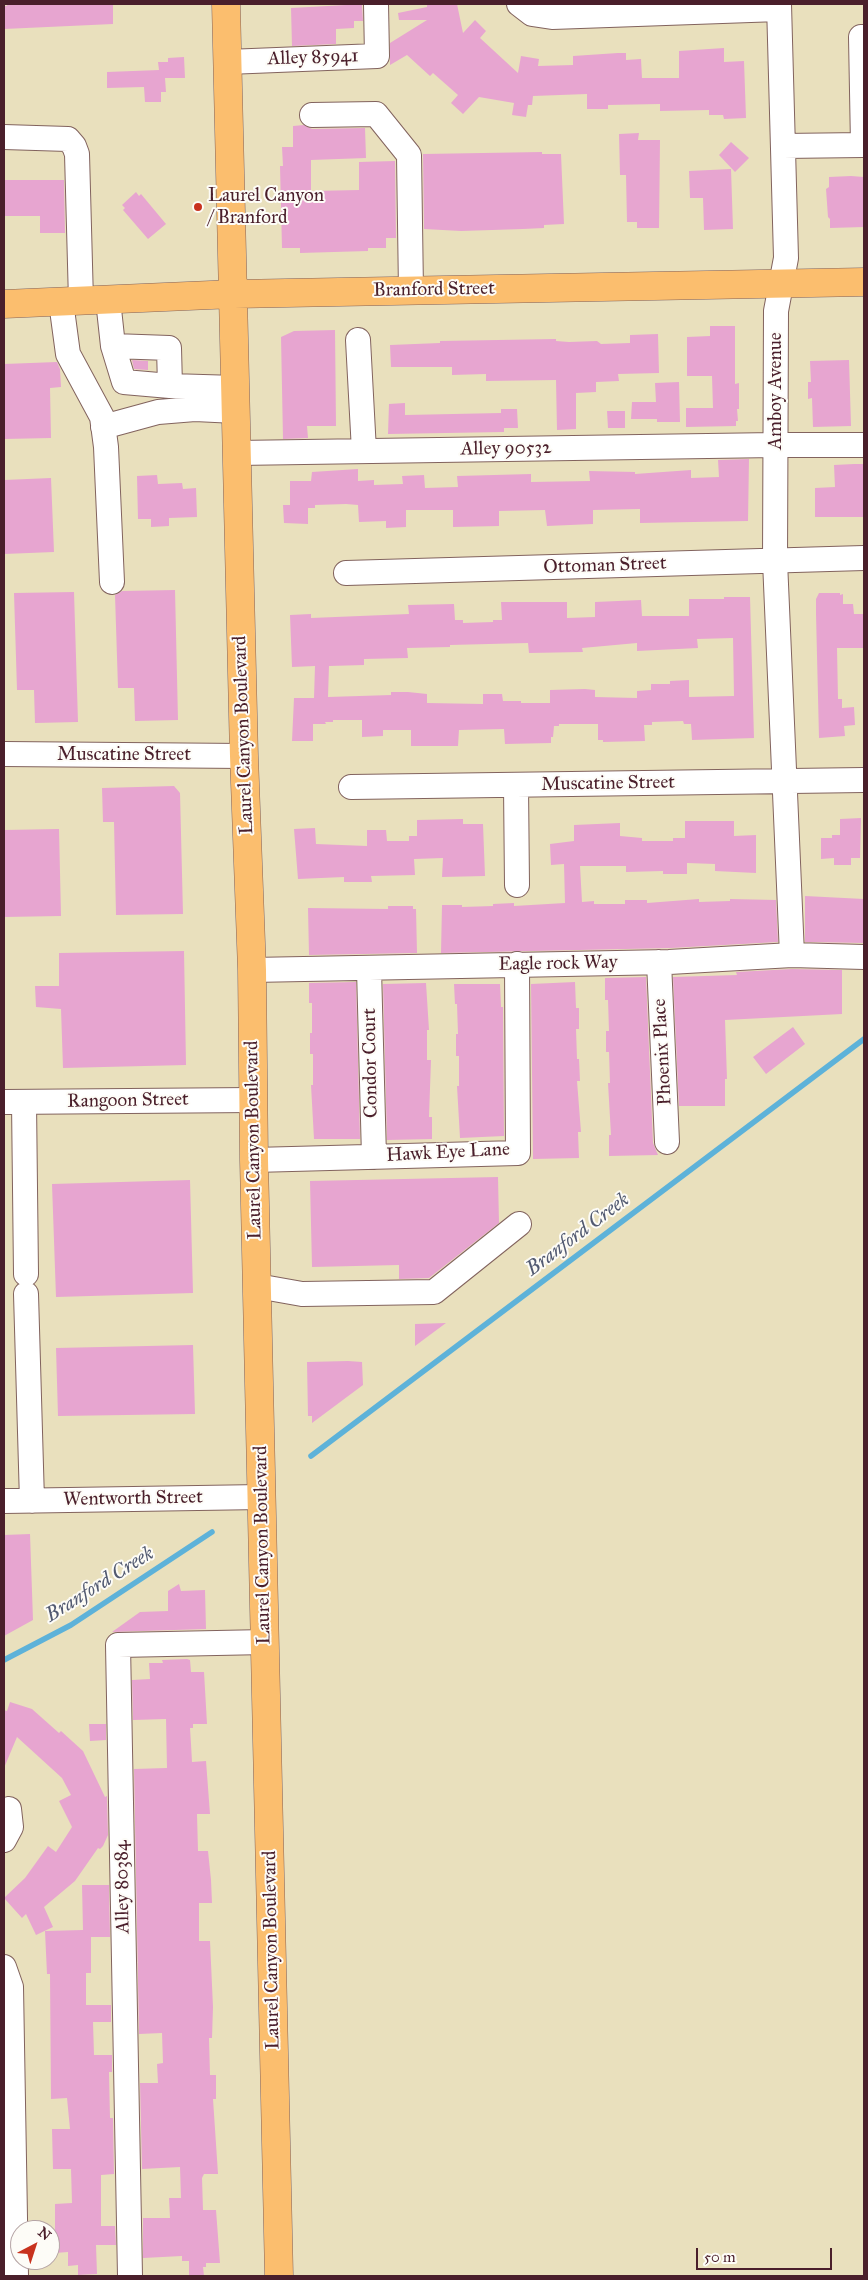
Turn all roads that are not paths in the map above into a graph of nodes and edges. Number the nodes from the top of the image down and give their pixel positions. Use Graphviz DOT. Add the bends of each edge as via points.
graph roads {
  1 [pos="226,4"];
  2 [pos="376,4"];
  3 [pos="520,4"];
  4 [pos="779,6"];
  5 [pos="864,37"];
  6 [pos="227,62"];
  7 [pos="312,115"];
  8 [pos="4,138"];
  9 [pos="783,146"];
  10 [pos="864,282"];
  11 [pos="782,284"];
  12 [pos="411,291"];
  13 [pos="234,294"];
  14 [pos="108,300"];
  15 [pos="71,301"];
  16 [pos="4,304"];
  17 [pos="358,340"];
  18 [pos="113,346"];
  19 [pos="170,386"];
  20 [pos="236,400"];
  21 [pos="103,427"];
  22 [pos="775,445"];
  23 [pos="864,445"];
  24 [pos="364,451"];
  25 [pos="237,453"];
  26 [pos="864,558"];
  27 [pos="775,561"];
  28 [pos="346,573"];
  29 [pos="112,582"];
  30 [pos="4,754"];
  31 [pos="244,756"];
  32 [pos="783,780"];
  33 [pos="864,780"];
  34 [pos="516,786"];
  35 [pos="351,788"];
  36 [pos="517,885"];
  37 [pos="792,955"];
  38 [pos="864,957"];
  39 [pos="659,962"];
  40 [pos="517,964"];
  41 [pos="369,969"];
  42 [pos="252,970"];
  43 [pos="253,1100"];
  44 [pos="14,1102"];
  45 [pos="667,1142"];
  46 [pos="374,1157"];
  47 [pos="254,1160"];
  48 [pos="519,1224"];
  49 [pos="257,1286"];
  50 [pos="262,1497"];
  51 [pos="4,1501"];
  52 [pos="32,1501"];
  53 [pos="266,1642"];
  54 [pos="9,1809"];
  55 [pos="4,1840"];
  56 [pos="4,1967"];
  57 [pos="16,2276"];
  58 [pos="130,2276"];
  59 [pos="279,2276"];
  1 -- 6 [label="main road, Laurel Canyon Boulevard"];
  2 -- 6 [label="street, Alley 85941" via="377,56"];
  3 -- 4 [label="street" via="532,14 552,18"];
  4 -- 9 [label="street, Amboy Avenue"];
  5 -- 9 [label="street" via="861,37 863,145"];
  6 -- 13 [label="main road, Laurel Canyon Boulevard"];
  7 -- 12 [label="street" via="376,114 409,155"];
  8 -- 15 [label="street" via="68,139 74,146 77,154"];
  9 -- 11 [label="street, Amboy Avenue" via="786,258"];
  10 -- 11 [label="main road, Branford Street"];
  11 -- 12 [label="main road, Branford Street"];
  11 -- 22 [label="street, Amboy Avenue" via="776,311"];
  12 -- 13 [label="main road, Branford Street"];
  13 -- 14 [label="main road, Branford Street"];
  13 -- 20 [label="main road, Laurel Canyon Boulevard"];
  14 -- 15 [label="main road, Branford Street"];
  14 -- 18 [label="street"];
  15 -- 16 [label="main road, Branford Street"];
  15 -- 21 [label="street" via="68,354 102,417"];
  17 -- 24 [label="street"];
  18 -- 19 [label="street" via="124,382"];
  18 -- 19 [label="street" via="169,348"];
  19 -- 20 [label="street"];
  20 -- 21 [label="street" via="195,409 158,412"];
  20 -- 25 [label="main road, Laurel Canyon Boulevard"];
  21 -- 29 [label="street"];
  22 -- 23 [label="street, Alley 90532"];
  22 -- 24 [label="street, Alley 90532"];
  22 -- 27 [label="street, Amboy Avenue"];
  24 -- 25 [label="street, Alley 90532"];
  25 -- 31 [label="main road, Laurel Canyon Boulevard"];
  26 -- 27 [label="street, Ottoman Street"];
  27 -- 28 [label="street, Ottoman Street"];
  27 -- 32 [label="street, Amboy Avenue"];
  30 -- 31 [label="street, Muscatine Street"];
  31 -- 42 [label="main road, Laurel Canyon Boulevard"];
  32 -- 33 [label="street, Muscatine Street"];
  32 -- 34 [label="street, Muscatine Street"];
  32 -- 37 [label="street, Amboy Avenue"];
  34 -- 35 [label="street, Muscatine Street"];
  34 -- 36 [label="street"];
  37 -- 38 [label="street, Eagle rock Way"];
  37 -- 39 [label="street, Eagle rock Way"];
  39 -- 40 [label="street, Eagle rock Way"];
  39 -- 45 [label="street, Phoenix Place"];
  40 -- 41 [label="street, Eagle rock Way"];
  40 -- 46 [label="street, Hawk Eye Lane" via="518,1153"];
  41 -- 42 [label="street, Eagle rock Way"];
  41 -- 46 [label="street, Condor Court"];
  42 -- 43 [label="main road, Laurel Canyon Boulevard"];
  43 -- 44 [label="street, Rangoon Street"];
  43 -- 47 [label="main road, Laurel Canyon Boulevard"];
  44 -- 52 [label="street" via="26,1284"];
  46 -- 47 [label="street, Hawk Eye Lane"];
  47 -- 49 [label="main road, Laurel Canyon Boulevard"];
  48 -- 49 [label="street" via="434,1292 302,1294"];
  49 -- 50 [label="main road, Laurel Canyon Boulevard"];
  50 -- 52 [label="street, Wentworth Street"];
  50 -- 53 [label="main road, Laurel Canyon Boulevard"];
  51 -- 52 [label="street, Wentworth Street"];
  53 -- 58 [label="street, Alley 80384" via="118,1645"];
  53 -- 59 [label="main road, Laurel Canyon Boulevard"];
  54 -- 55 [label="street" via="11,1827"];
  56 -- 57 [label="street" via="11,1988"];
}
